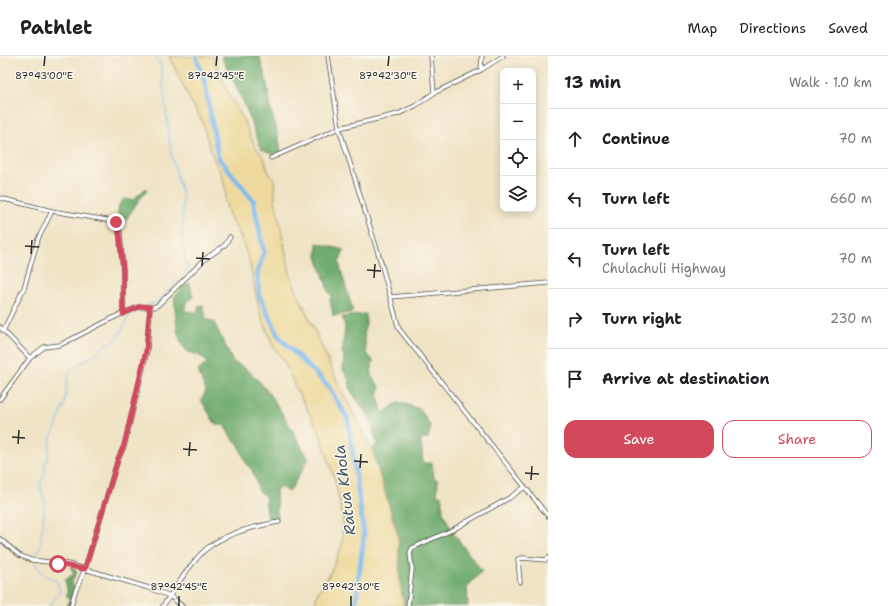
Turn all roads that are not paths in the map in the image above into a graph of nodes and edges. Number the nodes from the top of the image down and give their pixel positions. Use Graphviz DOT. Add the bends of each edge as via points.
graph roads {
  1 [pos="328,56"];
  2 [pos="431,56"];
  3 [pos="482,56"];
  4 [pos="503,56"];
  5 [pos="480,70"];
  6 [pos="434,93"];
  7 [pos="339,128"];
  8 [pos="271,158"];
  9 [pos="0,198"];
  10 [pos="52,211"];
  11 [pos="230,237"];
  12 [pos="548,283"];
  13 [pos="391,297"];
  14 [pos="150,307"];
  15 [pos="123,314"];
  16 [pos="2,329"];
  17 [pos="30,358"];
  18 [pos="0,399"];
  19 [pos="525,487"];
  20 [pos="548,516"];
  21 [pos="279,522"];
  22 [pos="0,538"];
  23 [pos="548,558"];
  24 [pos="85,569"];
  25 [pos="520,582"];
  26 [pos="170,596"];
  27 [pos="71,606"];
  28 [pos="163,606"];
  29 [pos="182,606"];
  30 [pos="408,606"];
  1 -- 7 [label="street"];
  2 -- 6 [label="street"];
  3 -- 5 [label="street"];
  4 -- 5 [label="street"];
  5 -- 6 [label="street"];
  6 -- 7 [label="street" via="398,114"];
  7 -- 8 [label="street"];
  7 -- 13 [label="street"];
  9 -- 10 [label="street"];
  10 -- 15 [label="street" via="118,222 123,264"];
  10 -- 16 [label="street" via="38,239 24,288"];
  11 -- 14 [label="street" via="163,301"];
  12 -- 13 [label="street"];
  13 -- 19 [label="street" via="399,329"];
  14 -- 15 [label="street" via="141,306"];
  14 -- 24 [label="street" via="146,351 124,446"];
  15 -- 17 [label="street" via="60,345 44,347"];
  16 -- 17 [label="street"];
  17 -- 18 [label="street"];
  19 -- 20 [label="street"];
  19 -- 30 [label="street" via="452,530 412,548"];
  21 -- 26 [label="street" via="236,533 208,547"];
  22 -- 24 [label="street" via="19,556"];
  23 -- 25 [label="street" via="518,559"];
  24 -- 26 [label="street"];
  24 -- 27 [label="street"];
  26 -- 28 [label="street"];
  26 -- 29 [label="street"];
}
